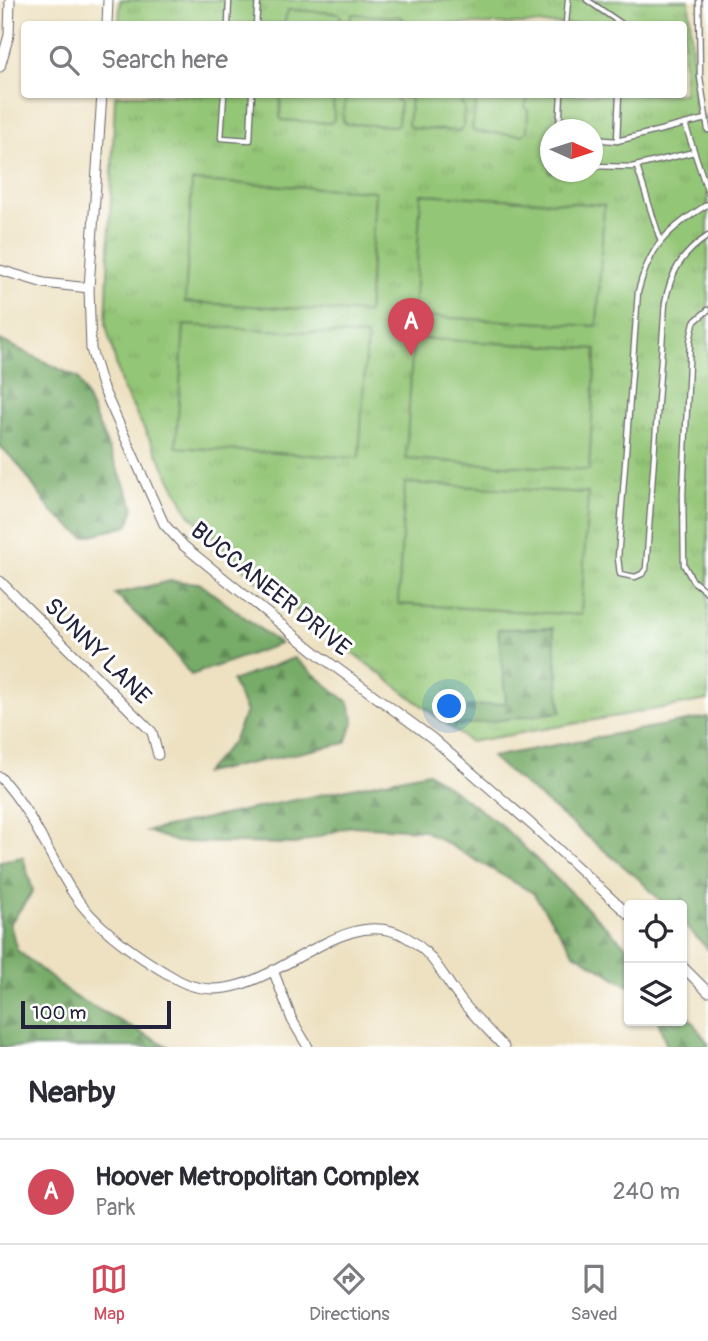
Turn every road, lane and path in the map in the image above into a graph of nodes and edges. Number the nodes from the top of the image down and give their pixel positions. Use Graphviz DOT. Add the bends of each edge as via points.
graph roads {
  1 [pos="10,0"];
  2 [pos="108,0"];
  3 [pos="229,0"];
  4 [pos="258,0"];
  5 [pos="568,0"];
  6 [pos="587,0"];
  7 [pos="699,0"];
  8 [pos="107,21"];
  9 [pos="228,21"];
  10 [pos="257,21"];
  11 [pos="566,21"];
  12 [pos="618,21"];
  13 [pos="0,67"];
  14 [pos="102,98"];
  15 [pos="224,98"];
  16 [pos="252,98"];
  17 [pos="561,98"];
  18 [pos="619,98"];
  19 [pos="560,119"];
  20 [pos="706,119"];
  21 [pos="685,124"];
  22 [pos="708,130"];
  23 [pos="603,140"];
  24 [pos="617,141"];
  25 [pos="694,152"];
  26 [pos="603,166"];
  27 [pos="638,167"];
  28 [pos="708,193"];
  29 [pos="708,204"];
  30 [pos="708,236"];
  31 [pos="660,240"];
  32 [pos="0,270"];
  33 [pos="89,288"];
  34 [pos="708,310"];
  35 [pos="0,580"];
  36 [pos="708,593"];
  37 [pos="158,755"];
  38 [pos="0,777"];
  39 [pos="624,910"];
  40 [pos="273,970"];
  41 [pos="687,971"];
  42 [pos="708,992"];
  43 [pos="308,1047"];
  44 [pos="504,1047"];
  1 -- 13 [label="street" via="9,35"];
  2 -- 8 [label="street"];
  3 -- 9 [label="lane"];
  4 -- 10 [label="lane"];
  5 -- 11 [label="lane"];
  6 -- 12 [label="lane"];
  7 -- 20 [label="lane" via="699,77"];
  14 -- 33 [label="street, BUCCANEER DRIVE"];
  15 -- 16 [label="lane" via="221,138 250,140"];
  17 -- 19 [label="lane"];
  18 -- 24 [label="lane"];
  20 -- 21 [label="lane"];
  20 -- 22 [label="lane"];
  21 -- 24 [label="lane"];
  21 -- 25 [label="lane"];
  23 -- 24 [label="lane"];
  25 -- 27 [label="lane"];
  25 -- 28 [label="lane"];
  26 -- 27 [label="lane"];
  27 -- 31 [label="lane"];
  29 -- 31 [label="lane"];
  30 -- 31 [label="lane" via="680,259 670,278 646,569 626,576 620,574 618,558 638,292 643,270"];
  32 -- 33 [label="street" via="44,283"];
  33 -- 39 [label="street, BUCCANEER DRIVE" via="91,349 102,386 164,524 184,546 319,655 432,738"];
  34 -- 36 [label="lane" via="694,322 690,341 682,494 684,565 693,581"];
  35 -- 37 [label="street, SUNNY LANE" via="152,732"];
  38 -- 40 [label="street" via="24,806 73,893 110,934 195,987 229,990"];
  40 -- 43 [label="street"];
  40 -- 44 [label="street" via="347,934 388,930 430,953 463,1003"];
  41 -- 42 [label="street"];
}
